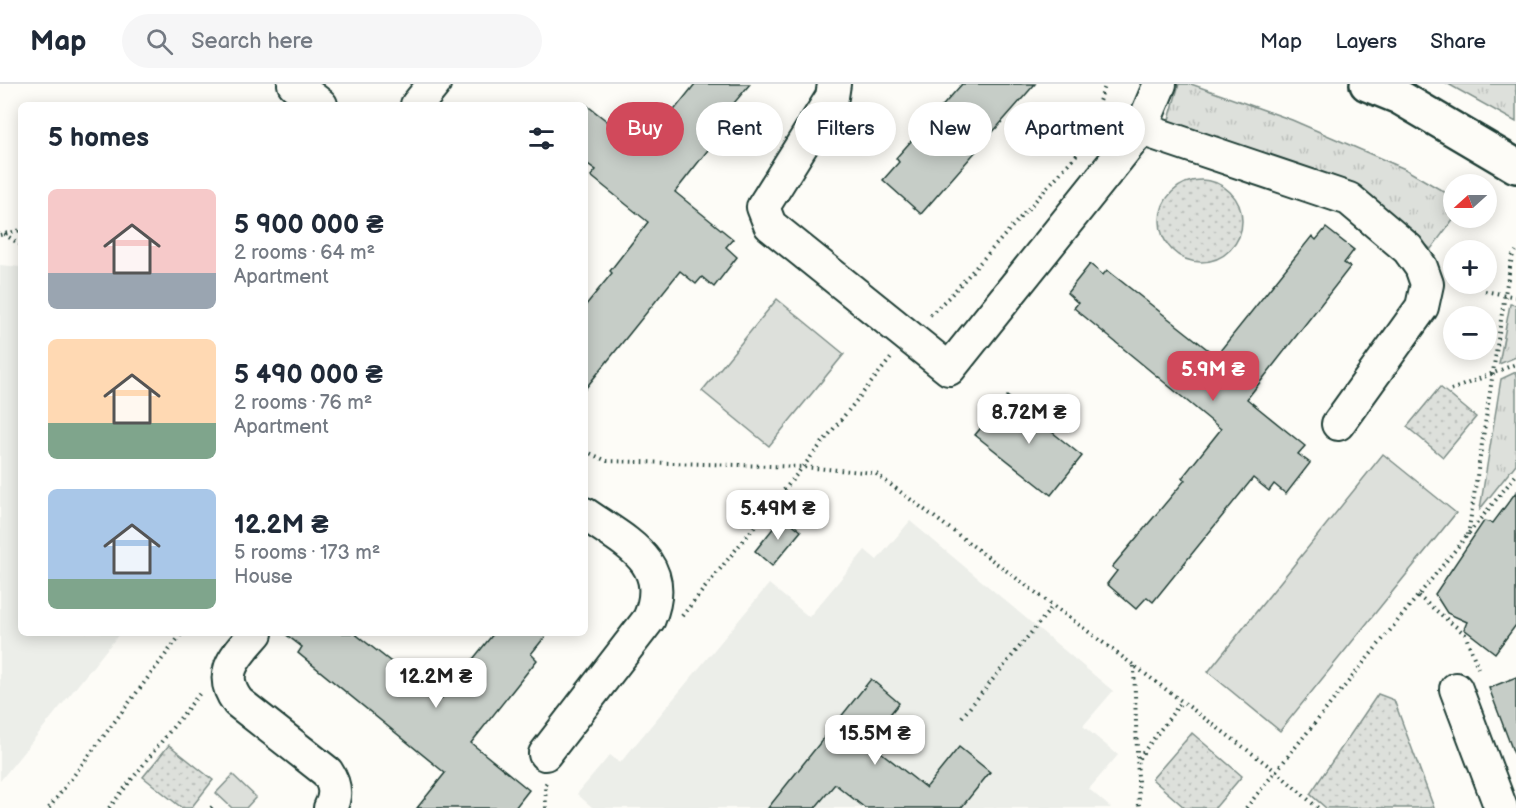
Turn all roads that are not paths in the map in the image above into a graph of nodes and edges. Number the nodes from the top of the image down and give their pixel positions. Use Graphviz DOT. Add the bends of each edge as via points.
graph roads {
  1 [pos="294,84"];
  2 [pos="434,84"];
  3 [pos="834,84"];
  4 [pos="1160,84"];
  5 [pos="1367,84"];
  6 [pos="317,102"];
  7 [pos="419,102"];
  8 [pos="1145,120"];
  9 [pos="1145,130"];
  10 [pos="1119,156"];
  11 [pos="1516,166"];
  12 [pos="1338,424"];
  13 [pos="588,516"];
  14 [pos="254,636"];
  15 [pos="1456,689"];
  16 [pos="549,765"];
  17 [pos="330,808"];
  18 [pos="1501,808"];
  1 -- 6 [label="lane"];
  2 -- 7 [label="lane"];
  3 -- 10 [label="lane" via="832,97 763,207 770,225 949,369"];
  4 -- 8 [label="lane"];
  5 -- 11 [label="main road" via="1399,97"];
  9 -- 12 [label="lane" via="1349,199 1408,249 1421,267 1427,284 1422,307"];
  13 -- 16 [label="lane" via="641,555 652,569 657,585 656,603"];
  14 -- 17 [label="lane" via="231,664 228,684 238,702 327,772 335,790"];
  15 -- 18 [label="lane"];
}
